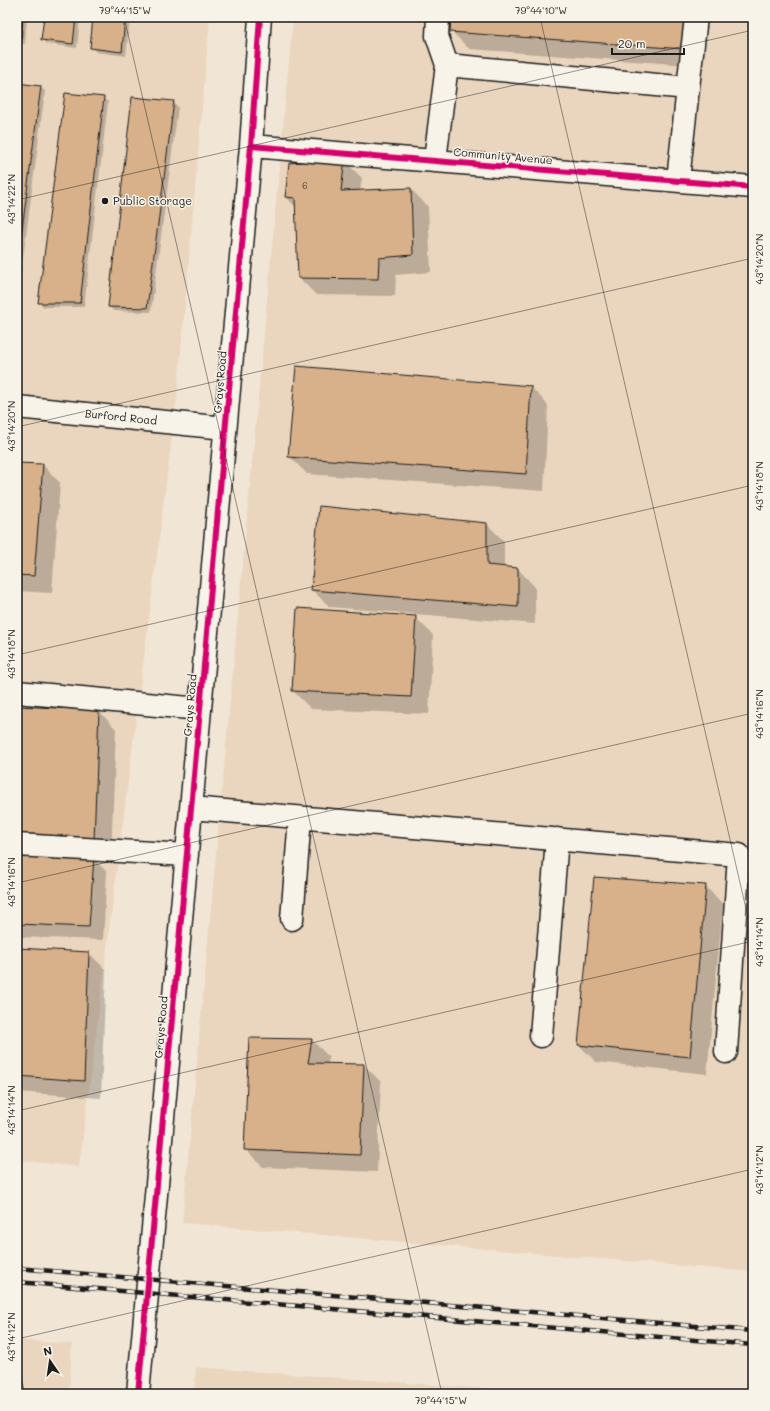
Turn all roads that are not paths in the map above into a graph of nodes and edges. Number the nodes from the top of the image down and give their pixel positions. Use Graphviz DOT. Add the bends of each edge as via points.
graph roads {
  1 [pos="260,17"];
  2 [pos="438,17"];
  3 [pos="696,17"];
  4 [pos="447,65"];
  5 [pos="688,88"];
  6 [pos="251,146"];
  7 [pos="435,160"];
  8 [pos="678,180"];
  9 [pos="753,187"];
  10 [pos="17,407"];
  11 [pos="225,428"];
  12 [pos="17,692"];
  13 [pos="200,709"];
  14 [pos="191,808"];
  15 [pos="300,818"];
  16 [pos="557,839"];
  17 [pos="17,845"];
  18 [pos="187,855"];
  19 [pos="292,919"];
  20 [pos="541,1036"];
  21 [pos="726,1052"];
  22 [pos="138,1394"];
  1 -- 6 [label="street, Grays Road"];
  2 -- 4 [label="street" via="437,36"];
  3 -- 5 [label="street"];
  4 -- 5 [label="street"];
  4 -- 7 [label="street"];
  5 -- 8 [label="street"];
  6 -- 7 [label="street, Community Avenue"];
  6 -- 11 [label="street, Grays Road"];
  7 -- 8 [label="street, Community Avenue"];
  8 -- 9 [label="street, Community Avenue"];
  10 -- 11 [label="street, Burford Road"];
  11 -- 13 [label="street, Grays Road"];
  12 -- 13 [label="street"];
  13 -- 14 [label="street, Grays Road"];
  14 -- 15 [label="street"];
  14 -- 18 [label="street, Grays Road"];
  15 -- 16 [label="street"];
  15 -- 19 [label="street"];
  16 -- 20 [label="street"];
  16 -- 21 [label="street" via="739,855"];
  17 -- 18 [label="street"];
  18 -- 22 [label="street, Grays Road"];
}
